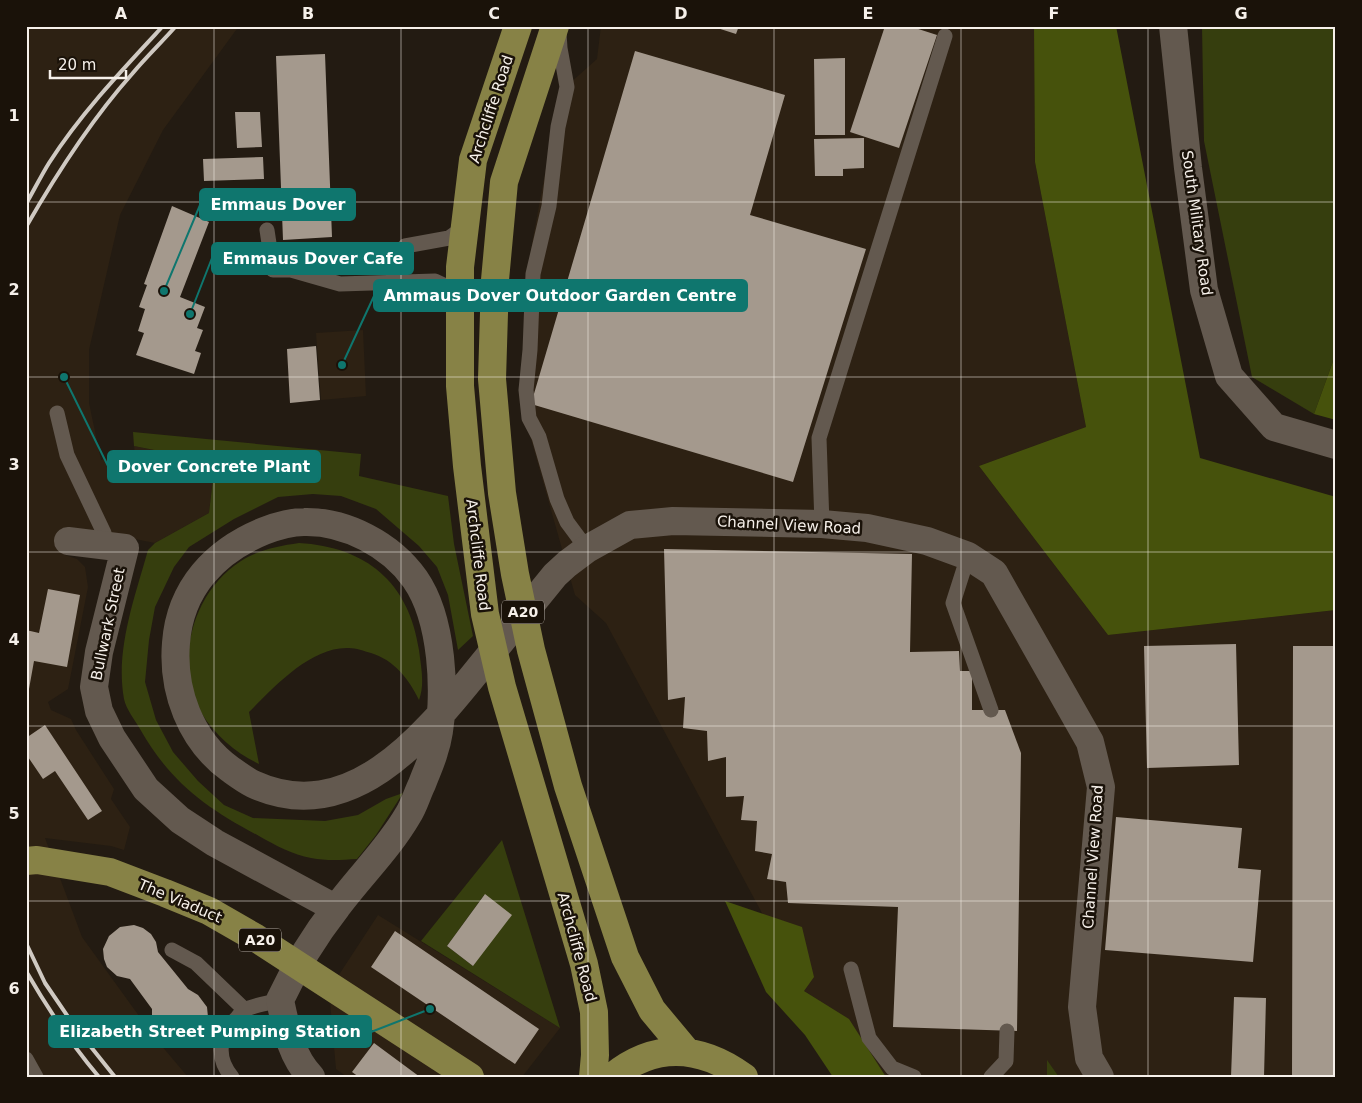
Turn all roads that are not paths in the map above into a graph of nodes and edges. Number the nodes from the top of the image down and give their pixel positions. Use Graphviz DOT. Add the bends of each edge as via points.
graph roads {
  1 [pos="518,26"];
  2 [pos="557,26"];
  3 [pos="1173,26"];
  4 [pos="945,36"];
  5 [pos="466,226"];
  6 [pos="267,230"];
  7 [pos="405,246"];
  8 [pos="359,252"];
  9 [pos="291,270"];
  10 [pos="460,303"];
  11 [pos="57,413"];
  12 [pos="1336,445"];
  13 [pos="822,524"];
  14 [pos="68,541"];
  15 [pos="101,545"];
  16 [pos="587,549"];
  17 [pos="968,556"];
  18 [pos="991,710"];
  19 [pos="26,860"];
  20 [pos="336,908"];
  21 [pos="172,950"];
  22 [pos="851,968"];
  23 [pos="280,1000"];
  24 [pos="245,1010"];
  25 [pos="1007,1031"];
  26 [pos="688,1052"];
  27 [pos="26,1059"];
  28 [pos="36,1077"];
  29 [pos="232,1077"];
  30 [pos="311,1077"];
  31 [pos="470,1077"];
  32 [pos="593,1077"];
  33 [pos="612,1077"];
  34 [pos="744,1077"];
  35 [pos="914,1077"];
  36 [pos="991,1077"];
  37 [pos="1100,1077"];
  1 -- 5 [label="highway, Archcliffe Road / A20" via="473,160"];
  2 -- 16 [label="lane" via="567,87 558,127 548,206 533,274 526,390 529,418 540,437 557,499 567,522"];
  2 -- 26 [label="highway, Archcliffe Road / A20" via="504,182 495,280 492,379 502,493 514,574 531,650 574,804 625,957 652,1010"];
  3 -- 12 [label="street, South Military Road" via="1204,290 1229,376 1274,427"];
  4 -- 13 [label="lane" via="819,438"];
  5 -- 7 [label="lane" via="449,238"];
  5 -- 10 [label="highway, Archcliffe Road / A20" via="460,267"];
  6 -- 9 [label="lane" via="273,270"];
  8 -- 9 [label="lane"];
  9 -- 10 [label="lane" via="340,284 435,281 452,289"];
  10 -- 32 [label="highway, Archcliffe Road / A20" via="460,386 485,614 502,687 584,964 594,1012"];
  11 -- 15 [label="lane" via="67,455 104,534"];
  13 -- 16 [label="street, Channel View Road" via="673,521 630,524"];
  13 -- 17 [label="street, Channel View Road" via="866,528 927,540"];
  14 -- 15 [label="street, Bullwark Street"];
  15 -- 20 [label="street, Bullwark Street" via="125,548 99,652 94,688 99,711 126,762 146,789 180,820 215,843"];
  16 -- 20 [label="street, Channel View Road" via="555,575 455,699 408,749 362,781 333,792 308,796 287,794 250,783 224,765 202,741 187,716 175,667 176,640 181,615 201,575 234,546 280,525 305,522 332,525 379,544 398,559 416,581 430,607 441,668 441,706 436,749 410,814"];
  17 -- 18 [label="lane" via="953,603"];
  17 -- 37 [label="street, Channel View Road" via="994,573 1090,742 1101,787 1082,1007 1089,1058"];
  19 -- 31 [label="highway, The Viaduct / A20" via="110,872 209,911"];
  20 -- 23 [label="street, Channel View Road" via="290,978"];
  21 -- 24 [label="lane" via="196,963"];
  22 -- 35 [label="lane" via="869,1038 892,1068"];
  23 -- 24 [label="lane"];
  23 -- 30 [label="street" via="293,1051"];
  24 -- 29 [label="lane" via="229,1026 220,1054"];
  25 -- 36 [label="lane" via="1006,1060"];
  26 -- 33 [label="highway" via="643,1058"];
  26 -- 34 [label="highway" via="709,1056"];
  27 -- 28 [label="lane"];
}
